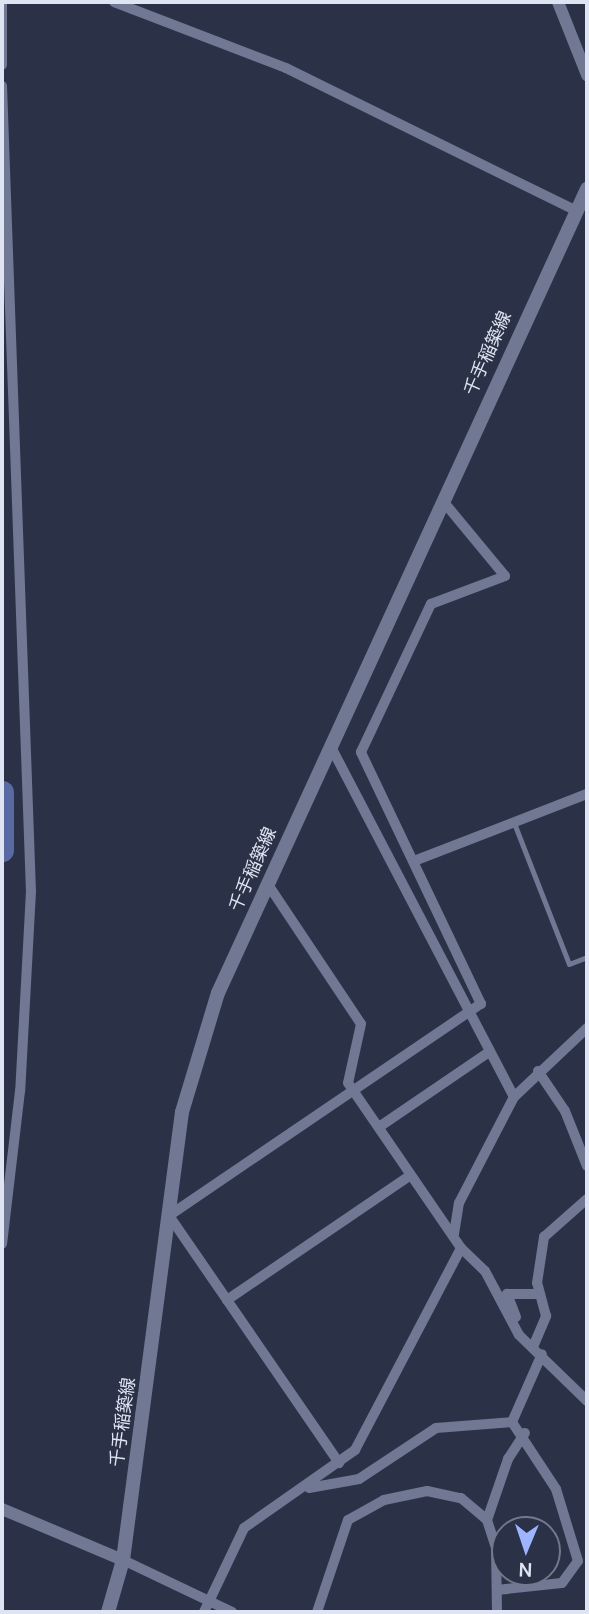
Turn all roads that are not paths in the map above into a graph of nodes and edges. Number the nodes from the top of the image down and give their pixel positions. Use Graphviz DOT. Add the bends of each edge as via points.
graph roads {
  1 [pos="2,2"];
  2 [pos="114,2"];
  3 [pos="558,2"];
  4 [pos="2,65"];
  5 [pos="587,75"];
  6 [pos="2,86"];
  7 [pos="587,189"];
  8 [pos="576,211"];
  9 [pos="443,501"];
  10 [pos="330,745"];
  11 [pos="587,794"];
  12 [pos="514,823"];
  13 [pos="414,861"];
  14 [pos="267,883"];
  15 [pos="587,957"];
  16 [pos="467,1013"];
  17 [pos="587,1028"];
  18 [pos="489,1052"];
  19 [pos="538,1071"];
  20 [pos="353,1089"];
  21 [pos="514,1097"];
  22 [pos="379,1127"];
  23 [pos="587,1166"];
  24 [pos="411,1175"];
  25 [pos="587,1199"];
  26 [pos="170,1216"];
  27 [pos="454,1237"];
  28 [pos="2,1244"];
  29 [pos="461,1248"];
  30 [pos="540,1294"];
  31 [pos="227,1300"];
  32 [pos="514,1327"];
  33 [pos="538,1351"];
  34 [pos="587,1401"];
  35 [pos="512,1422"];
  36 [pos="525,1433"];
  37 [pos="339,1463"];
  38 [pos="307,1489"];
  39 [pos="2,1509"];
  40 [pos="487,1520"];
  41 [pos="123,1560"];
  42 [pos="496,1590"];
  43 [pos="211,1598"];
  44 [pos="107,1612"];
  45 [pos="204,1612"];
  46 [pos="232,1612"];
  47 [pos="317,1612"];
  48 [pos="497,1612"];
  1 -- 4 [label="street"];
  2 -- 8 [label="street" via="286,68"];
  3 -- 5 [label="street"];
  6 -- 28 [label="street" via="31,891 20,1091"];
  7 -- 8 [label="main road, 千手稲築線"];
  8 -- 9 [label="main road, 千手稲築線"];
  9 -- 10 [label="main road, 千手稲築線"];
  9 -- 13 [label="street" via="505,576 431,604 361,752"];
  10 -- 14 [label="main road, 千手稲築線"];
  10 -- 16 [label="street"];
  11 -- 12 [label="street"];
  12 -- 13 [label="street"];
  12 -- 15 [label="lane" via="569,964"];
  13 -- 16 [label="street" via="481,1004"];
  14 -- 20 [label="street" via="361,1024 348,1083"];
  14 -- 26 [label="main road, 千手稲築線" via="195,1064"];
  16 -- 18 [label="street"];
  16 -- 20 [label="street"];
  17 -- 19 [label="street"];
  18 -- 21 [label="street"];
  18 -- 22 [label="street"];
  19 -- 21 [label="street"];
  19 -- 23 [label="street" via="565,1111"];
  20 -- 22 [label="street"];
  20 -- 26 [label="street"];
  21 -- 27 [label="street" via="459,1203"];
  22 -- 24 [label="street"];
  24 -- 27 [label="street"];
  24 -- 31 [label="street"];
  25 -- 30 [label="street" via="544,1237"];
  26 -- 31 [label="street"];
  26 -- 41 [label="main road, 千手稲築線"];
  27 -- 29 [label="street"];
  29 -- 32 [label="street" via="485,1271"];
  29 -- 37 [label="street" via="406,1362 355,1450"];
  30 -- 32 [label="street" via="507,1294"];
  30 -- 33 [label="street" via="546,1316"];
  31 -- 37 [label="street"];
  32 -- 33 [label="street"];
  33 -- 34 [label="street"];
  33 -- 35 [label="street"];
  35 -- 36 [label="street"];
  35 -- 38 [label="street" via="436,1428 359,1479"];
  36 -- 40 [label="street" via="508,1459"];
  36 -- 42 [label="street" via="556,1489 578,1561 562,1583"];
  37 -- 38 [label="street"];
  38 -- 43 [label="street" via="244,1528"];
  39 -- 41 [label="street"];
  40 -- 42 [label="street" via="496,1548"];
  40 -- 47 [label="street" via="461,1498 427,1491 359,1512 342,1530"];
  41 -- 43 [label="street"];
  41 -- 44 [label="main road, 千手稲築線"];
  42 -- 48 [label="street"];
  43 -- 45 [label="street"];
  43 -- 46 [label="street"];
}
